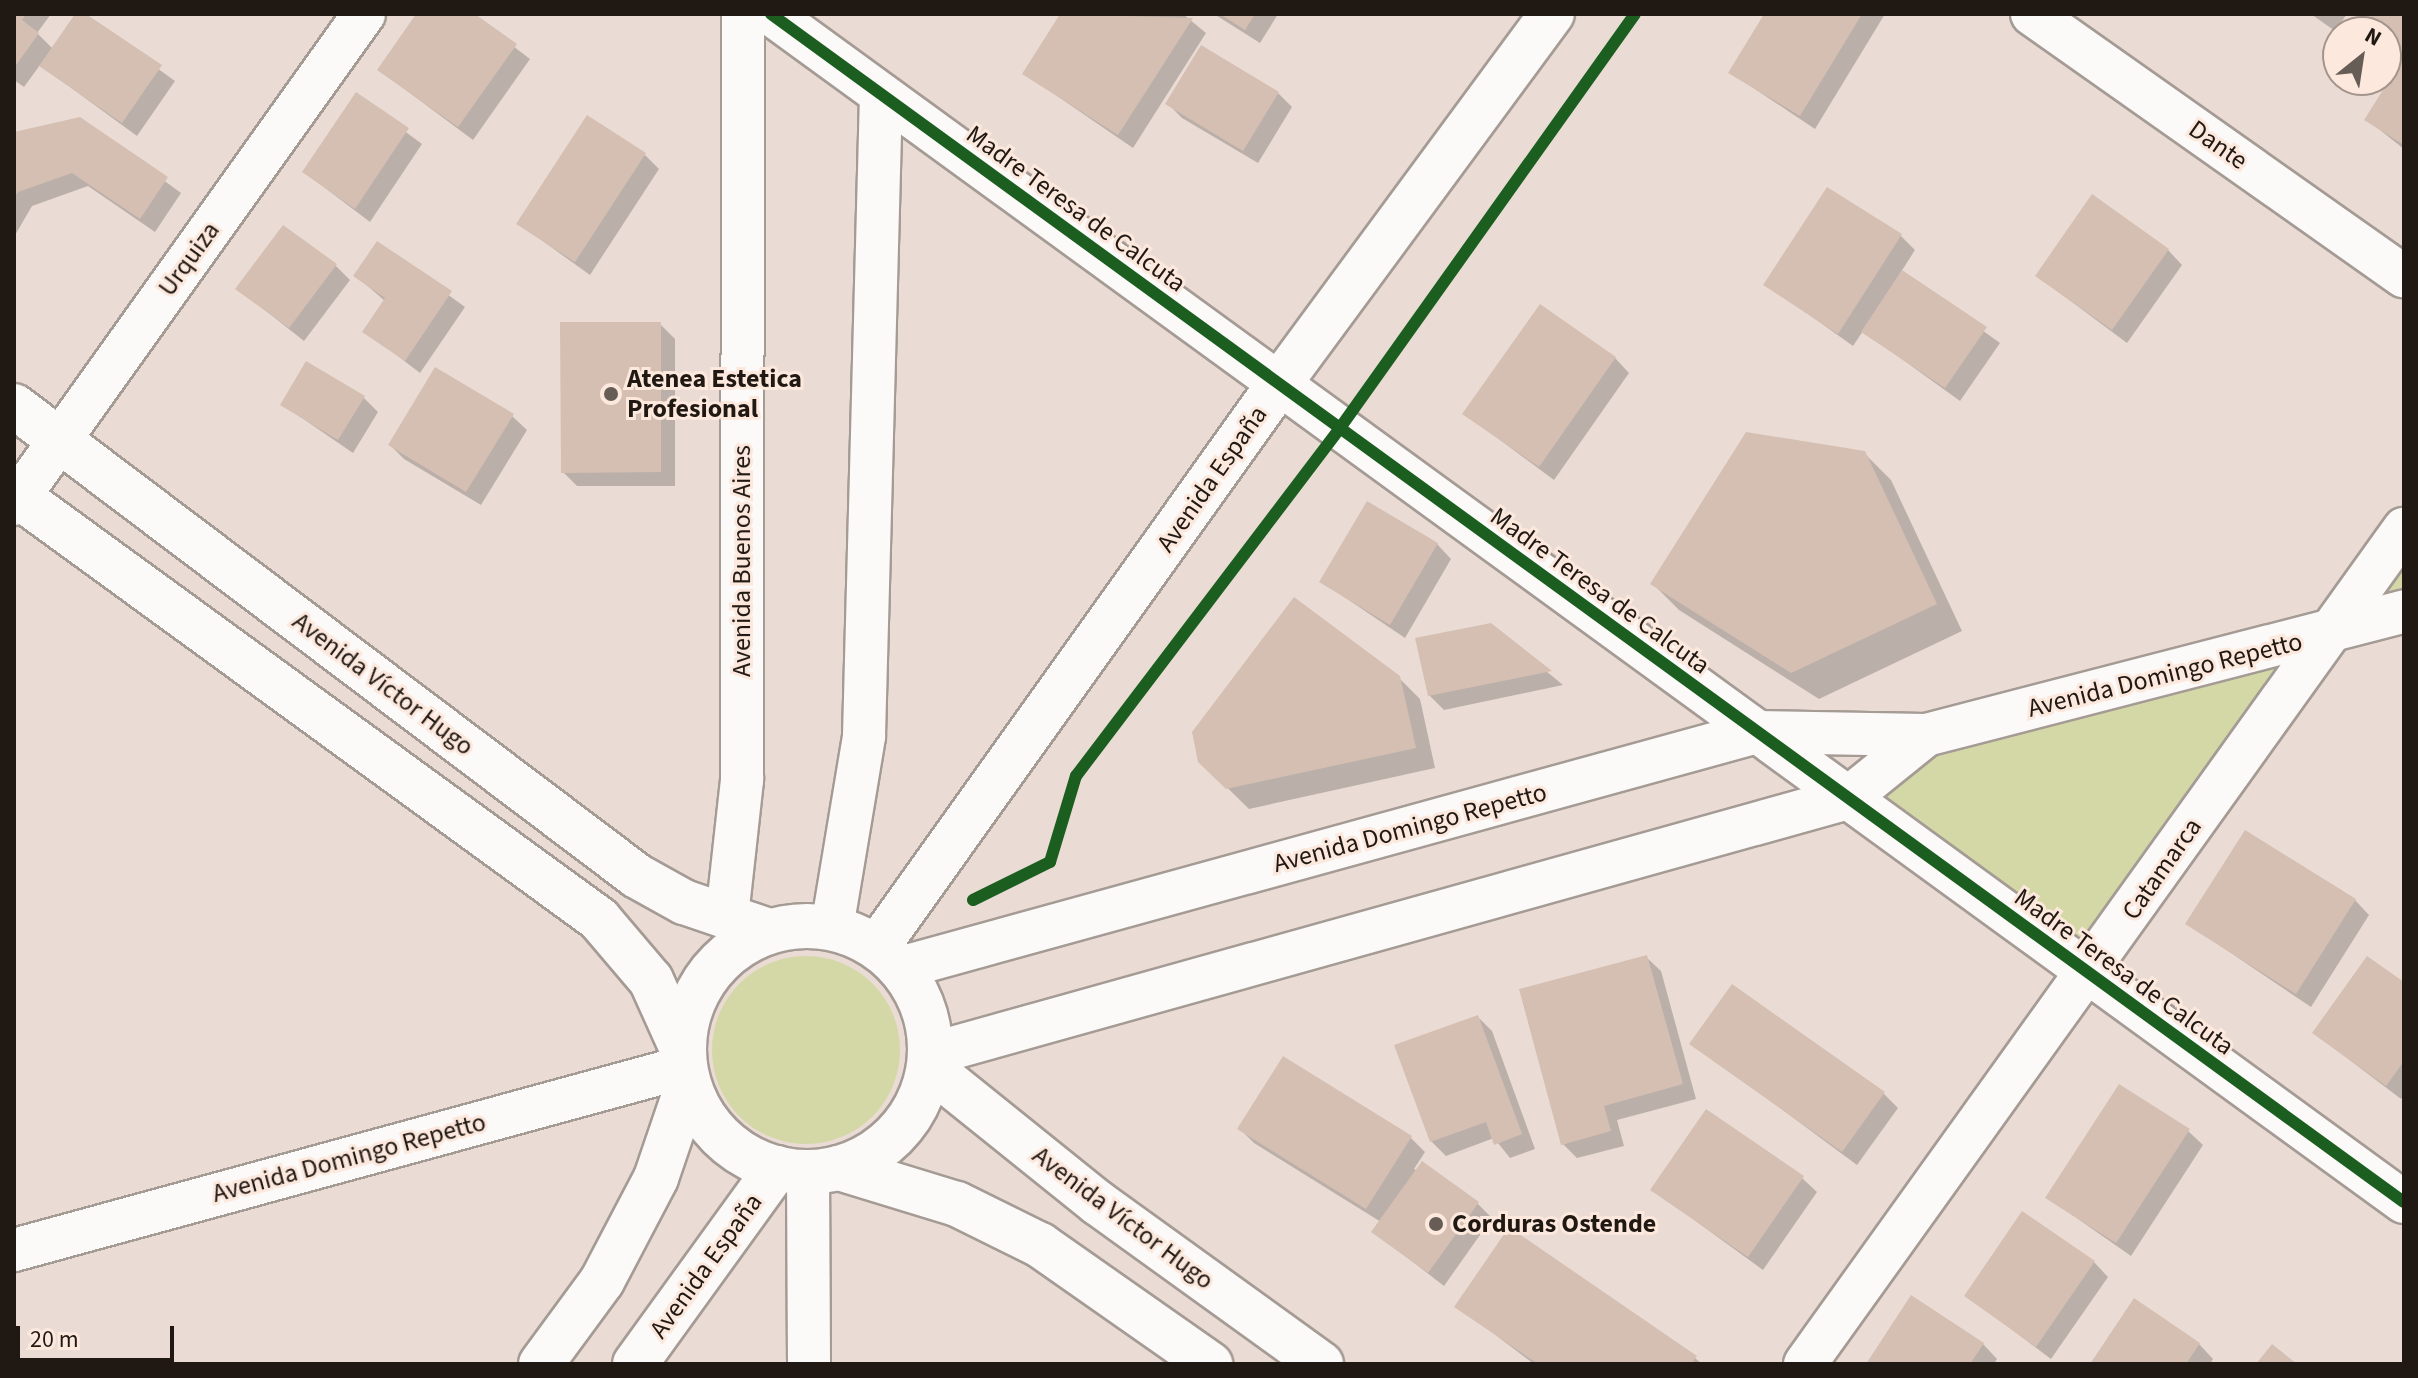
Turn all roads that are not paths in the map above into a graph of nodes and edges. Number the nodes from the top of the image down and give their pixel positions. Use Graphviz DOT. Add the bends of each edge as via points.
graph roads {
  1 [pos="364,14"];
  2 [pos="743,14"];
  3 [pos="771,14"];
  4 [pos="1552,14"];
  5 [pos="2032,14"];
  6 [pos="881,95"];
  7 [pos="2404,276"];
  8 [pos="1279,384"];
  9 [pos="14,406"];
  10 [pos="61,440"];
  11 [pos="16,498"];
  12 [pos="2404,529"];
  13 [pos="2404,611"];
  14 [pos="2330,633"];
  15 [pos="1757,732"];
  16 [pos="1926,735"];
  17 [pos="1848,798"];
  18 [pos="727,916"];
  19 [pos="832,928"];
  20 [pos="769,931"];
  21 [pos="889,958"];
  22 [pos="2087,974"];
  23 [pos="930,1061"];
  24 [pos="685,1067"];
  25 [pos="808,1170"];
  26 [pos="2404,1202"];
  27 [pos="14,1250"];
  28 [pos="541,1364"];
  29 [pos="635,1364"];
  30 [pos="809,1364"];
  31 [pos="1210,1364"];
  32 [pos="1321,1364"];
  33 [pos="1805,1364"];
  1 -- 10 [label="street, Urquiza"];
  2 -- 18 [label="street, Avenida Buenos Aires" via="742,780"];
  3 -- 6 [label="street, Madre Teresa de Calcuta"];
  4 -- 8 [label="main road, Avenida España"];
  5 -- 7 [label="street, Dante"];
  6 -- 8 [label="street, Madre Teresa de Calcuta"];
  6 -- 19 [label="street" via="864,736"];
  8 -- 15 [label="street, Madre Teresa de Calcuta"];
  8 -- 21 [label="main road, Avenida España"];
  9 -- 10 [label="main road, Avenida Víctor Hugo"];
  10 -- 11 [label="street, Urquiza"];
  10 -- 18 [label="main road, Avenida Víctor Hugo" via="637,876 684,902"];
  11 -- 24 [label="main road" via="599,919 651,980"];
  12 -- 14 [label="street, Catamarca"];
  13 -- 14 [label="street, Avenida Domingo Repetto"];
  14 -- 16 [label="street, Avenida Domingo Repetto"];
  14 -- 22 [label="street, Catamarca"];
  15 -- 16 [label="street, Avenida Domingo Repetto"];
  15 -- 17 [label="street, Madre Teresa de Calcuta"];
  15 -- 21 [label="street, Avenida Domingo Repetto"];
  16 -- 17 [label="street, Avenida Domingo Repetto"];
  17 -- 22 [label="street, Madre Teresa de Calcuta"];
  17 -- 23 [label="street, Avenida Domingo Repetto"];
  18 -- 20 [label="main road, Avenida Víctor Hugo"];
  19 -- 20 [label="main road" via="801,925"];
  19 -- 21 [label="main road"];
  20 -- 24 [label="main road" via="716,964 687,1020"];
  21 -- 23 [label="main road" via="928,1023"];
  22 -- 26 [label="street, Madre Teresa de Calcuta"];
  22 -- 33 [label="street, Catamarca"];
  23 -- 25 [label="main road" via="919,1102 899,1132 872,1155"];
  23 -- 32 [label="main road, Avenida Víctor Hugo" via="1098,1203"];
  24 -- 25 [label="main road" via="721,1137"];
  24 -- 27 [label="street, Avenida Domingo Repetto"];
  24 -- 28 [label="main road" via="649,1191 602,1281"];
  25 -- 29 [label="main road, Avenida España"];
  25 -- 30 [label="street"];
  25 -- 31 [label="main road" via="957,1204 1040,1245"];
}
